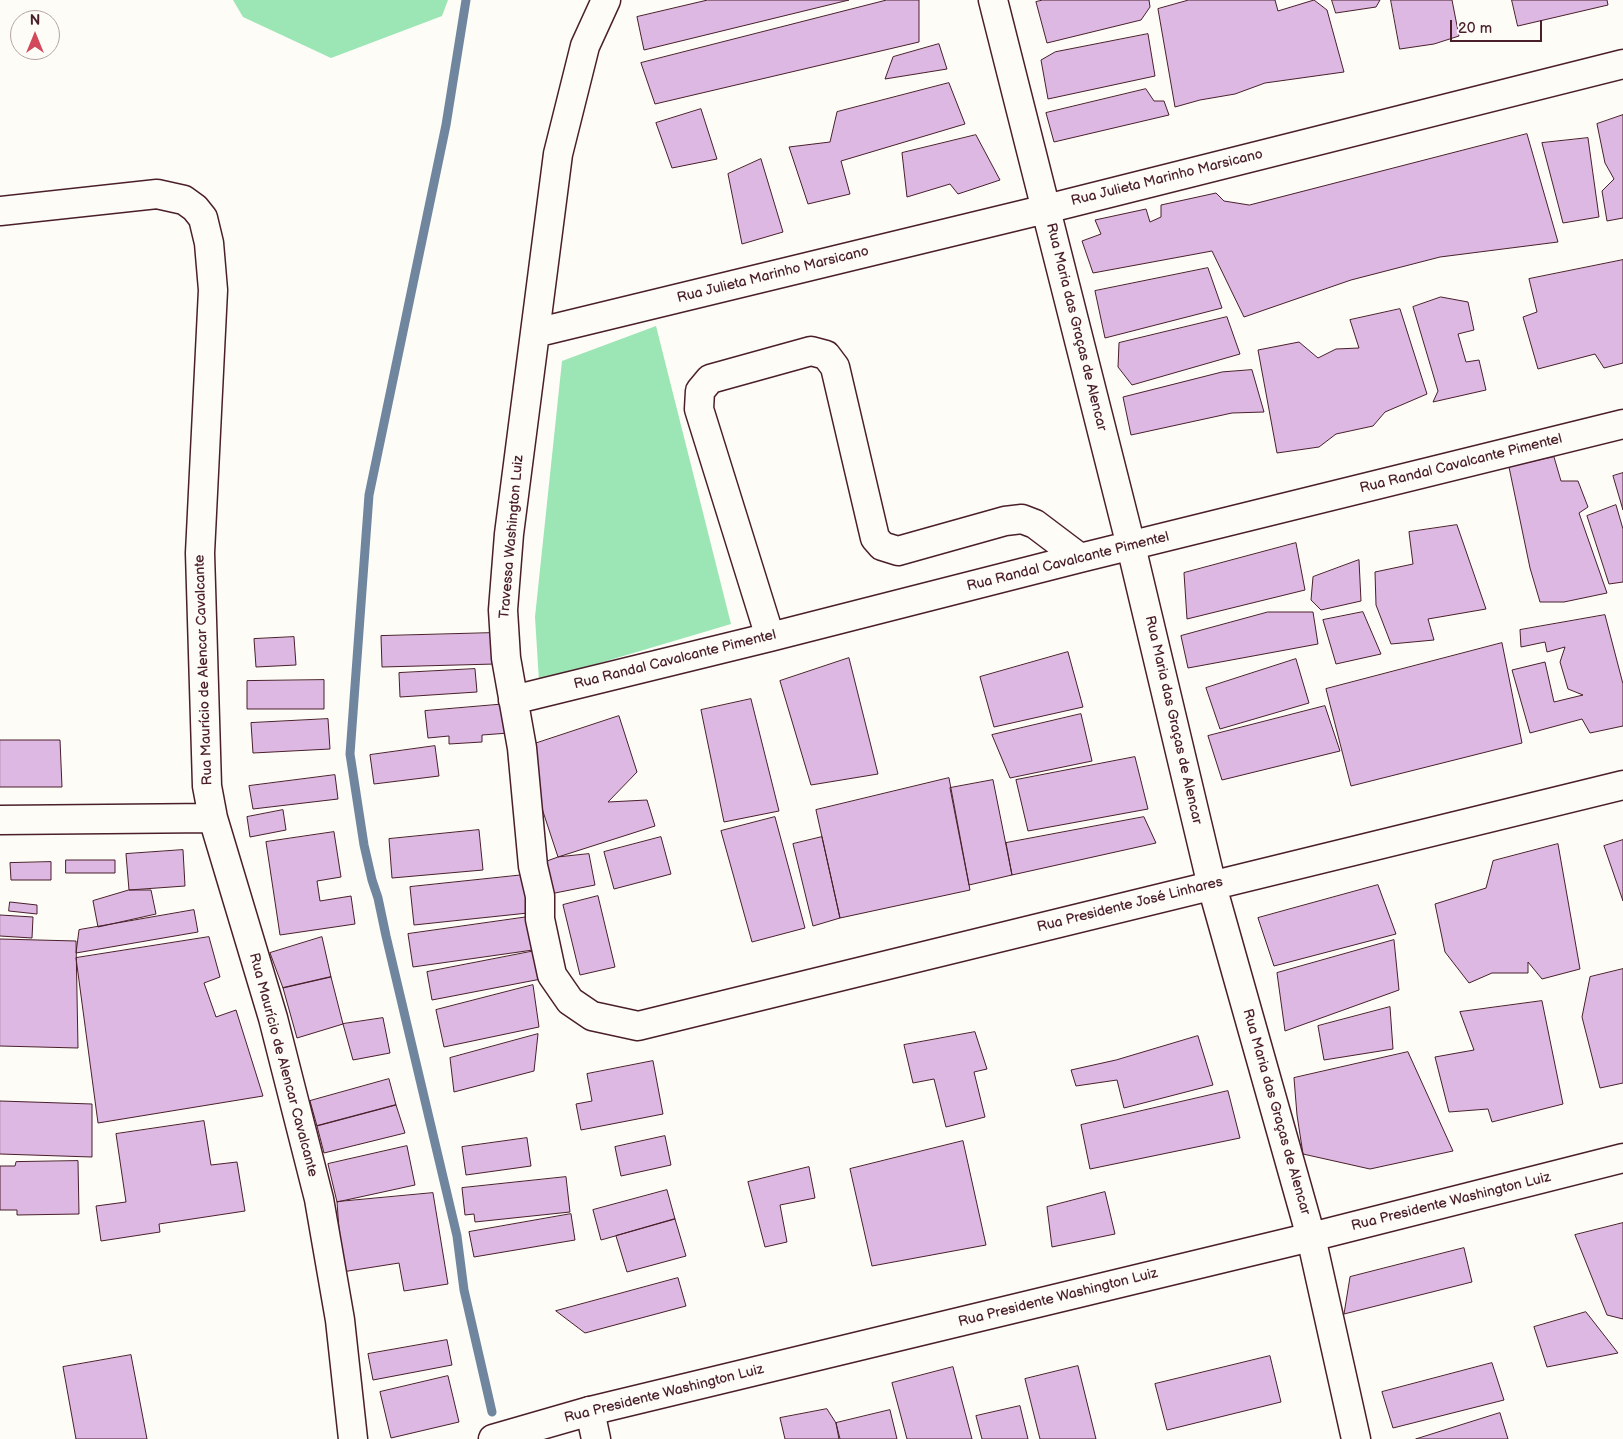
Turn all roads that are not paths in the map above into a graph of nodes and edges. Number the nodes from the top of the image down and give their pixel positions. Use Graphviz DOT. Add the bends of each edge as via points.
graph roads {
  1 [pos="606,0"];
  2 [pos="993,0"];
  3 [pos="1623,64"];
  4 [pos="1046,209"];
  5 [pos="0,211"];
  6 [pos="535,333"];
  7 [pos="1623,424"];
  8 [pos="1131,546"];
  9 [pos="1080,558"];
  10 [pos="770,637"];
  11 [pos="513,700"];
  12 [pos="1623,785"];
  13 [pos="214,818"];
  14 [pos="0,820"];
  15 [pos="1212,886"];
  16 [pos="638,1026"];
  17 [pos="1623,1158"];
  18 [pos="1312,1237"];
  19 [pos="590,1411"];
  20 [pos="353,1439"];
  21 [pos="493,1439"];
  22 [pos="596,1439"];
  23 [pos="1356,1439"];
  1 -- 6 [label="street, Travessa Washington Luiz" via="586,46 558,154"];
  2 -- 4 [label="street, Rua Maria das Graças de Alencar"];
  3 -- 4 [label="street, Rua Julieta Marinho Marsicano"];
  4 -- 6 [label="street, Rua Julieta Marinho Marsicano"];
  4 -- 8 [label="street, Rua Maria das Graças de Alencar"];
  5 -- 13 [label="street, Rua Maurício de Alencar Cavalcante" via="158,194 184,200 203,218 214,290 200,562 207,786"];
  6 -- 11 [label="street, Travessa Washington Luiz" via="509,534 503,610"];
  7 -- 8 [label="street, Rua Randal Cavalcante Pimentel"];
  8 -- 9 [label="street, Rua Randal Cavalcante Pimentel"];
  8 -- 15 [label="street, Rua Maria das Graças de Alencar"];
  9 -- 10 [label="street, Rua Randal Cavalcante Pimentel"];
  9 -- 10 [label="street" via="1034,524 1022,519 898,551 882,546 875,538 835,366 826,355 811,351 710,379 700,391 699,409"];
  10 -- 11 [label="street, Rua Randal Cavalcante Pimentel"];
  11 -- 16 [label="street, Travessa Washington Luiz" via="522,748 540,919 552,975 570,1001 592,1016"];
  12 -- 15 [label="street, Rua Presidente José Linhares"];
  13 -- 14 [label="street"];
  13 -- 20 [label="street, Rua Maurício de Alencar Cavalcante" via="272,1018 319,1199 340,1320"];
  15 -- 16 [label="street, Rua Presidente José Linhares"];
  15 -- 18 [label="street, Rua Maria das Graças de Alencar"];
  17 -- 18 [label="street, Rua Presidente Washington Luiz"];
  18 -- 19 [label="street, Rua Presidente Washington Luiz"];
  18 -- 23 [label="street, Rua Maria das Graças de Alencar"];
  19 -- 21 [label="street, Rua Presidente Washington Luiz"];
  19 -- 22 [label="street"];
}
